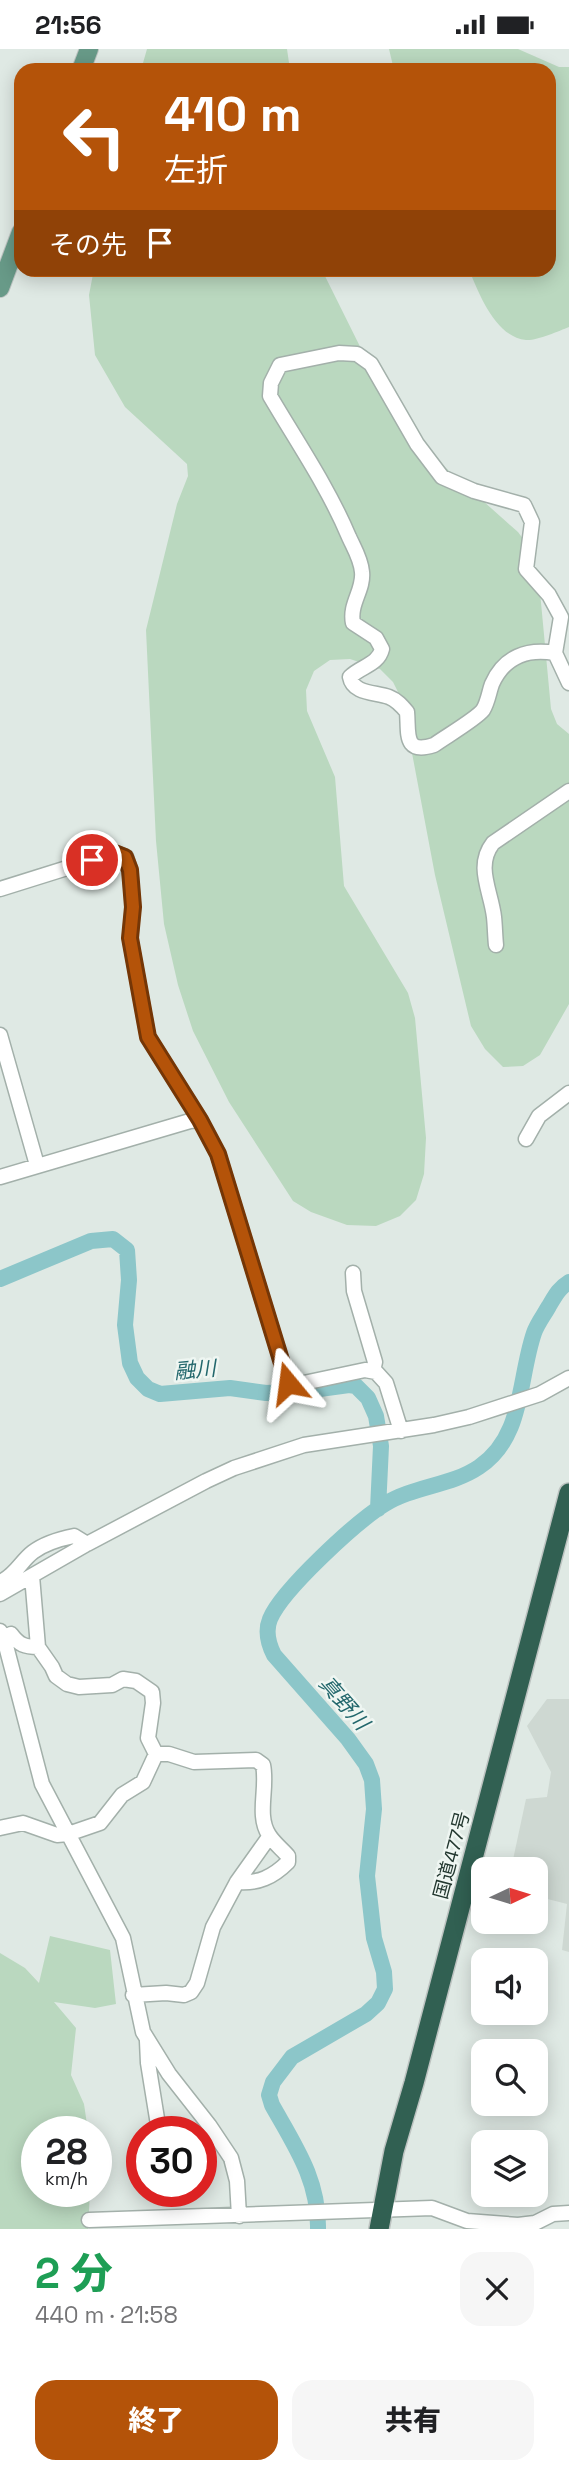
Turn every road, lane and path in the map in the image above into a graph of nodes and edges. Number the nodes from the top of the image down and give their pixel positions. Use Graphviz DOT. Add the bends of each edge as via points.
graph roads {
  1 [pos="14,251"];
  2 [pos="0,288"];
  3 [pos="565,617"];
  4 [pos="555,653"];
  5 [pos="569,683"];
  6 [pos="569,790"];
  7 [pos="0,889"];
  8 [pos="496,944"];
  9 [pos="0,1035"];
  10 [pos="569,1093"];
  11 [pos="200,1120"];
  12 [pos="526,1139"];
  13 [pos="37,1165"];
  14 [pos="0,1177"];
  15 [pos="353,1273"];
  16 [pos="373,1371"];
  17 [pos="569,1378"];
  18 [pos="401,1431"];
  19 [pos="568,1499"];
  20 [pos="87,1544"];
  21 [pos="32,1576"];
  22 [pos="0,1583"];
  23 [pos="0,1594"];
  24 [pos="6,1632"];
  25 [pos="38,1647"];
  26 [pos="156,1754"];
  27 [pos="0,1828"];
  28 [pos="68,1835"];
  29 [pos="270,1837"];
  30 [pos="237,1882"];
  31 [pos="133,1996"];
  32 [pos="147,2039"];
  33 [pos="157,2116"];
  34 [pos="569,2213"];
  35 [pos="239,2216"];
  36 [pos="89,2220"];
  37 [pos="380,2220"];
  1 -- 2 [label="main road"];
  3 -- 4 [label="street"];
  3 -- 4 [label="street" via="526,569 532,522 524,505 442,477 371,364 346,352 279,365 270,396 338,512 363,574 351,614 354,623 376,638 382,649 378,659 349,677 351,683 392,697 407,712 410,743 426,747 483,710 507,662 532,651"];
  4 -- 5 [label="street"];
  6 -- 8 [label="street" via="492,843 486,852 483,866"];
  7 -- 11 [label="street" via="115,853 125,857 133,907 130,938 148,1037"];
  9 -- 13 [label="street"];
  10 -- 12 [label="street" via="539,1115"];
  11 -- 13 [label="street"];
  11 -- 16 [label="street" via="218,1154 288,1383"];
  13 -- 14 [label="street"];
  15 -- 16 [label="street" via="375,1362"];
  16 -- 18 [label="street" via="386,1383"];
  17 -- 18 [label="street" via="540,1394 469,1417"];
  18 -- 20 [label="street" via="304,1445 267,1456 206,1481"];
  19 -- 37 [label="highway, 国道477号" via="394,2151"];
  20 -- 21 [label="street"];
  20 -- 22 [label="street" via="74,1536 55,1540 31,1553"];
  21 -- 23 [label="street"];
  21 -- 25 [label="street"];
  24 -- 25 [label="street" via="24,1647"];
  24 -- 28 [label="street" via="42,1784"];
  25 -- 26 [label="street" via="56,1676 67,1684 112,1685 123,1679 146,1686 153,1703 148,1738"];
  26 -- 28 [label="street" via="143,1782 122,1795 100,1823"];
  26 -- 29 [label="street" via="194,1762 256,1760 263,1765 263,1823"];
  27 -- 28 [label="street" via="23,1823"];
  28 -- 31 [label="street" via="123,1938"];
  29 -- 30 [label="street"];
  29 -- 30 [label="street" via="288,1856 288,1862 264,1880"];
  30 -- 31 [label="street" via="213,1927 191,1992"];
  31 -- 32 [label="street"];
  32 -- 33 [label="street"];
  32 -- 35 [label="street" via="231,2158"];
  34 -- 37 [label="street" via="518,2225 467,2221 432,2208"];
  35 -- 36 [label="street"];
  35 -- 37 [label="street" via="334,2213"];
}
